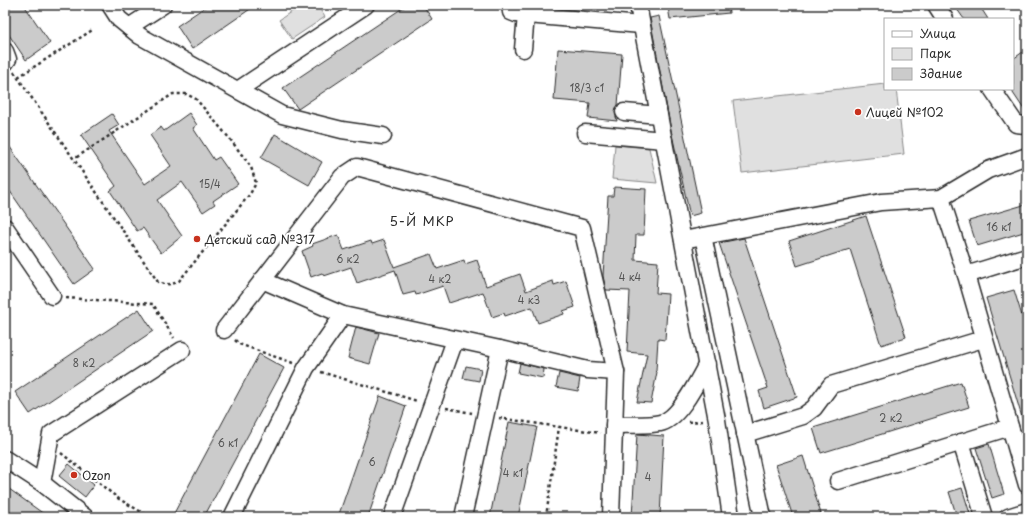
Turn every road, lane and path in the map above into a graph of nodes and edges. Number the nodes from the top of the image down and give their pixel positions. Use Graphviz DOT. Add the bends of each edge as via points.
graph roads {
  1 [pos="110,5"];
  2 [pos="163,5"];
  3 [pos="366,5"];
  4 [pos="510,5"];
  5 [pos="638,5"];
  6 [pos="936,5"];
  7 [pos="526,15"];
  8 [pos="945,18"];
  9 [pos="641,25"];
  10 [pos="129,27"];
  11 [pos="94,29"];
  12 [pos="523,49"];
  13 [pos="6,59"];
  14 [pos="18,77"];
  15 [pos="238,90"];
  16 [pos="993,90"];
  17 [pos="624,112"];
  18 [pos="659,115"];
  19 [pos="1027,124"];
  20 [pos="585,133"];
  21 [pos="383,136"];
  22 [pos="664,140"];
  23 [pos="1027,156"];
  24 [pos="74,159"];
  25 [pos="941,198"];
  26 [pos="5,227"];
  27 [pos="703,236"];
  28 [pos="683,240"];
  29 [pos="1027,256"];
  30 [pos="966,275"];
  31 [pos="262,280"];
  32 [pos="52,296"];
  33 [pos="343,315"];
  34 [pos="224,330"];
  35 [pos="983,339"];
  36 [pos="455,340"];
  37 [pos="500,349"];
  38 [pos="182,350"];
  39 [pos="707,364"];
  40 [pos="306,368"];
  41 [pos="616,372"];
  42 [pos="431,404"];
  43 [pos="485,416"];
  44 [pos="559,427"];
  45 [pos="1010,427"];
  46 [pos="614,430"];
  47 [pos="745,434"];
  48 [pos="961,442"];
  49 [pos="49,444"];
  50 [pos="5,459"];
  51 [pos="838,481"];
  52 [pos="42,483"];
  53 [pos="1027,485"];
  54 [pos="1027,511"];
  55 [pos="85,517"];
  56 [pos="150,517"];
  57 [pos="232,517"];
  58 [pos="392,517"];
  59 [pos="462,517"];
  60 [pos="546,517"];
  61 [pos="611,517"];
  62 [pos="731,517"];
  63 [pos="763,517"];
  64 [pos="984,517"];
  65 [pos="1008,517"];
  1 -- 10 [label="lane" via="119,19"];
  2 -- 10 [label="lane"];
  3 -- 15 [label="lane"];
  4 -- 7 [label="lane" via="512,12"];
  5 -- 9 [label="lane"];
  6 -- 8 [label="lane"];
  7 -- 9 [label="lane"];
  7 -- 12 [label="lane"];
  9 -- 18 [label="lane"];
  10 -- 15 [label="lane" via="140,36"];
  11 -- 14 [label="path"];
  13 -- 14 [label="path"];
  14 -- 24 [label="path"];
  15 -- 21 [label="lane" via="282,115 342,130"];
  16 -- 19 [label="lane" via="1016,124"];
  17 -- 18 [label="lane"];
  18 -- 22 [label="lane"];
  20 -- 22 [label="lane"];
  22 -- 28 [label="lane"];
  23 -- 25 [label="lane" via="988,170"];
  24 -- 24 [label="path" via="173,94 186,94 196,99 230,139 250,167 256,183 250,194 179,281 169,285 158,282"];
  25 -- 27 [label="lane" via="881,202"];
  25 -- 30 [label="lane"];
  26 -- 32 [label="lane"];
  27 -- 28 [label="lane"];
  27 -- 47 [label="lane"];
  28 -- 39 [label="lane"];
  29 -- 30 [label="lane"];
  30 -- 35 [label="lane"];
  31 -- 33 [label="lane"];
  31 -- 34 [label="lane"];
  31 -- 41 [label="lane" via="342,177 357,167 582,228"];
  32 -- 38 [label="path" via="153,304"];
  33 -- 36 [label="lane"];
  33 -- 40 [label="lane"];
  34 -- 40 [label="path" via="239,344"];
  35 -- 45 [label="lane"];
  35 -- 47 [label="lane" via="831,385 814,408 803,416"];
  36 -- 37 [label="lane"];
  36 -- 42 [label="lane"];
  37 -- 41 [label="lane" via="588,370"];
  37 -- 43 [label="lane"];
  38 -- 49 [label="lane" via="51,434"];
  39 -- 46 [label="lane" via="674,415 662,423"];
  39 -- 62 [label="lane"];
  40 -- 42 [label="path"];
  40 -- 57 [label="lane"];
  41 -- 46 [label="lane"];
  42 -- 43 [label="path"];
  42 -- 58 [label="lane"];
  43 -- 44 [label="path"];
  43 -- 59 [label="lane"];
  44 -- 46 [label="path"];
  44 -- 60 [label="path"];
  45 -- 48 [label="lane"];
  45 -- 53 [label="lane"];
  46 -- 61 [label="lane"];
  47 -- 63 [label="lane"];
  48 -- 51 [label="lane"];
  48 -- 64 [label="lane"];
  49 -- 52 [label="lane"];
  49 -- 56 [label="path" via="119,499"];
  50 -- 52 [label="lane"];
  52 -- 55 [label="lane"];
  54 -- 65 [label="lane"];
}
